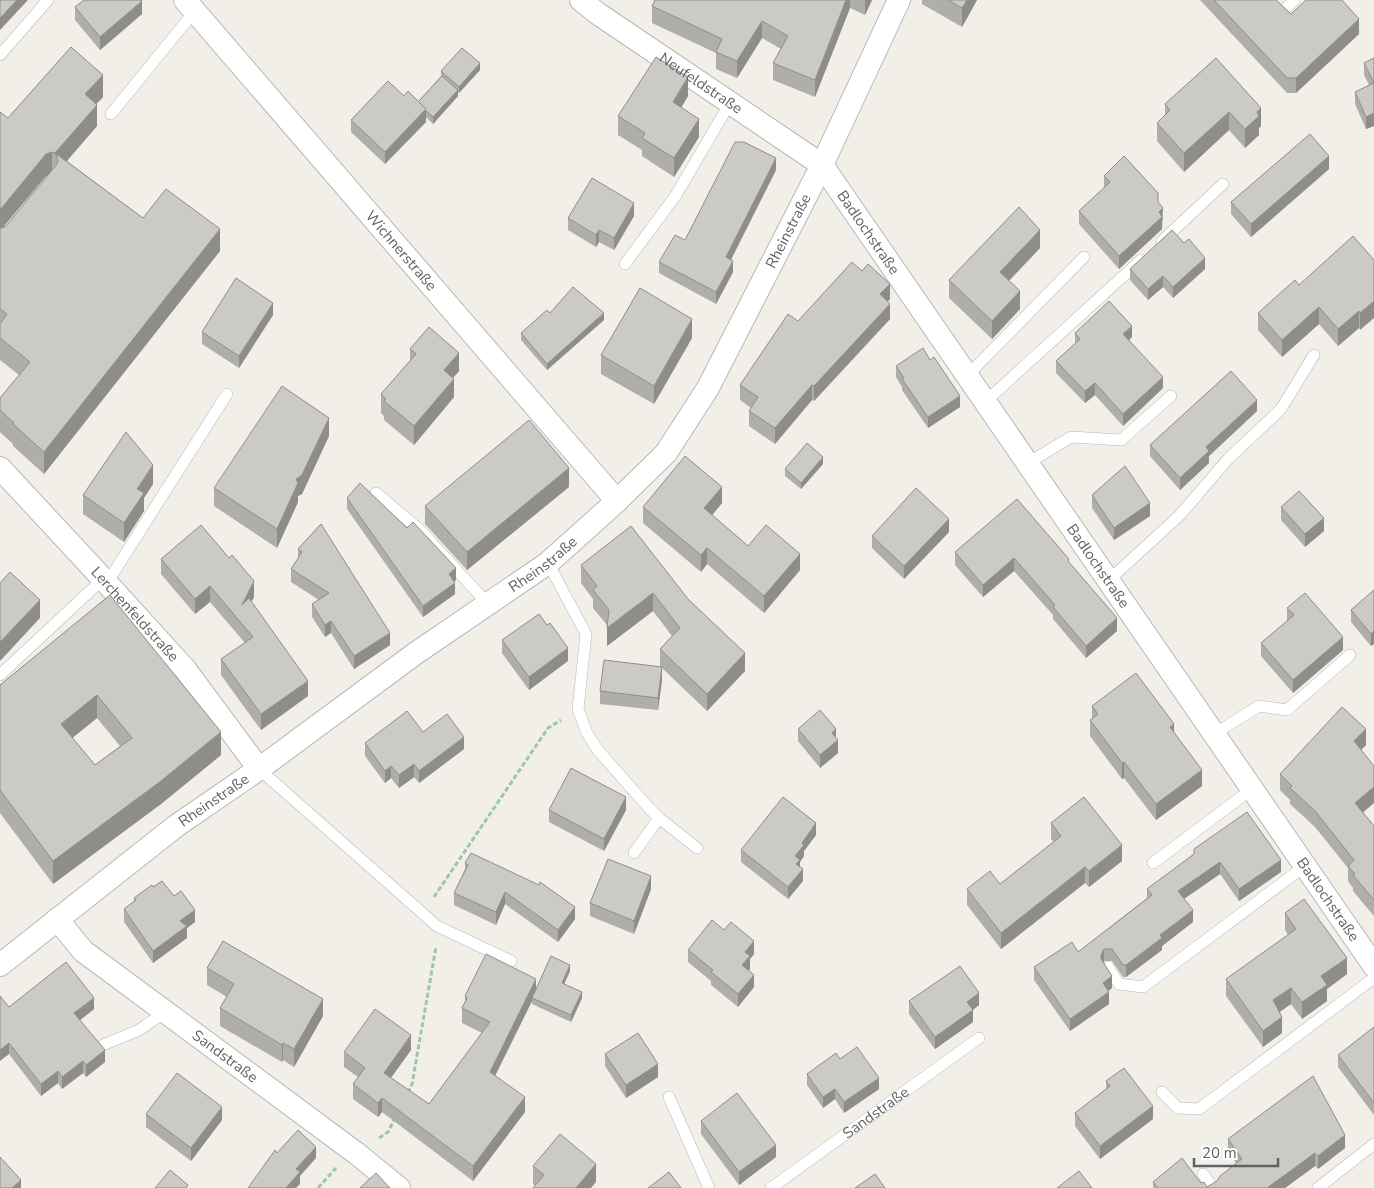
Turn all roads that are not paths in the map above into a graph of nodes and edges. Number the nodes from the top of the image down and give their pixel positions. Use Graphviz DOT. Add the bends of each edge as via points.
graph roads {
  1 [pos="48,0"];
  2 [pos="582,0"];
  3 [pos="899,0"];
  4 [pos="1294,0"];
  5 [pos="190,6"];
  6 [pos="1285,9"];
  7 [pos="0,56"];
  8 [pos="730,103"];
  9 [pos="111,114"];
  10 [pos="822,165"];
  11 [pos="1223,184"];
  12 [pos="1084,257"];
  13 [pos="625,264"];
  14 [pos="1314,355"];
  15 [pos="967,376"];
  16 [pos="227,394"];
  17 [pos="1171,396"];
  18 [pos="985,402"];
  19 [pos="1028,464"];
  20 [pos="0,468"];
  21 [pos="376,492"];
  22 [pos="617,501"];
  23 [pos="548,563"];
  24 [pos="105,581"];
  25 [pos="1108,581"];
  26 [pos="487,603"];
  27 [pos="1350,655"];
  28 [pos="0,675"];
  29 [pos="1214,734"];
  30 [pos="259,769"];
  31 [pos="1252,789"];
  32 [pos="659,818"];
  33 [pos="697,848"];
  34 [pos="634,853"];
  35 [pos="1153,863"];
  36 [pos="1305,866"];
  37 [pos="57,919"];
  38 [pos="511,961"];
  39 [pos="0,965"];
  40 [pos="1374,966"];
  41 [pos="1108,967"];
  42 [pos="1374,978"];
  43 [pos="165,1012"];
  44 [pos="979,1038"];
  45 [pos="103,1045"];
  46 [pos="1162,1092"];
  47 [pos="669,1097"];
  48 [pos="1374,1144"];
  49 [pos="1203,1174"];
  50 [pos="399,1188"];
  51 [pos="709,1188"];
  52 [pos="771,1188"];
  53 [pos="1213,1188"];
  54 [pos="1318,1188"];
  1 -- 7 [label="lane"];
  2 -- 8 [label="street, Neufeldstraße" via="597,14"];
  3 -- 10 [label="street, Rheinstraße"];
  4 -- 6 [label="lane"];
  5 -- 9 [label="lane"];
  5 -- 22 [label="street, Wichnerstraße"];
  8 -- 10 [label="street, Neufeldstraße"];
  8 -- 13 [label="lane" via="676,195"];
  10 -- 15 [label="street, Badlochstraße"];
  10 -- 22 [label="street, Rheinstraße" via="708,388 666,453"];
  11 -- 18 [label="lane"];
  12 -- 15 [label="lane"];
  14 -- 25 [label="lane" via="1281,409 1228,459 1180,515"];
  15 -- 18 [label="street, Badlochstraße"];
  16 -- 24 [label="lane"];
  17 -- 19 [label="lane" via="1121,440 1071,437"];
  18 -- 19 [label="street, Badlochstraße"];
  19 -- 25 [label="street, Badlochstraße"];
  20 -- 24 [label="street, Lerchenfeldstraße"];
  21 -- 26 [label="lane" via="420,530"];
  22 -- 23 [label="street, Rheinstraße"];
  23 -- 26 [label="street, Rheinstraße"];
  23 -- 32 [label="lane" via="586,634 578,709 588,733 597,749"];
  24 -- 28 [label="lane"];
  24 -- 30 [label="street, Lerchenfeldstraße" via="185,669"];
  25 -- 29 [label="street, Badlochstraße"];
  26 -- 30 [label="street, Rheinstraße"];
  27 -- 29 [label="lane" via="1287,710 1259,706"];
  29 -- 31 [label="street, Badlochstraße"];
  30 -- 37 [label="street, Rheinstraße" via="176,826"];
  30 -- 38 [label="lane" via="437,926"];
  31 -- 35 [label="lane"];
  31 -- 36 [label="street, Badlochstraße"];
  32 -- 33 [label="lane"];
  32 -- 34 [label="lane"];
  36 -- 40 [label="street, Badlochstraße"];
  36 -- 41 [label="lane" via="1143,987 1120,984"];
  37 -- 39 [label="street, Rheinstraße"];
  37 -- 43 [label="street, Sandstraße" via="83,951"];
  42 -- 46 [label="lane" via="1199,1109 1178,1108"];
  43 -- 45 [label="lane" via="139,1030"];
  43 -- 50 [label="street, Sandstraße"];
  44 -- 52 [label="lane, Sandstraße"];
  47 -- 51 [label="lane"];
  48 -- 54 [label="lane"];
  49 -- 53 [label="lane"];
}
